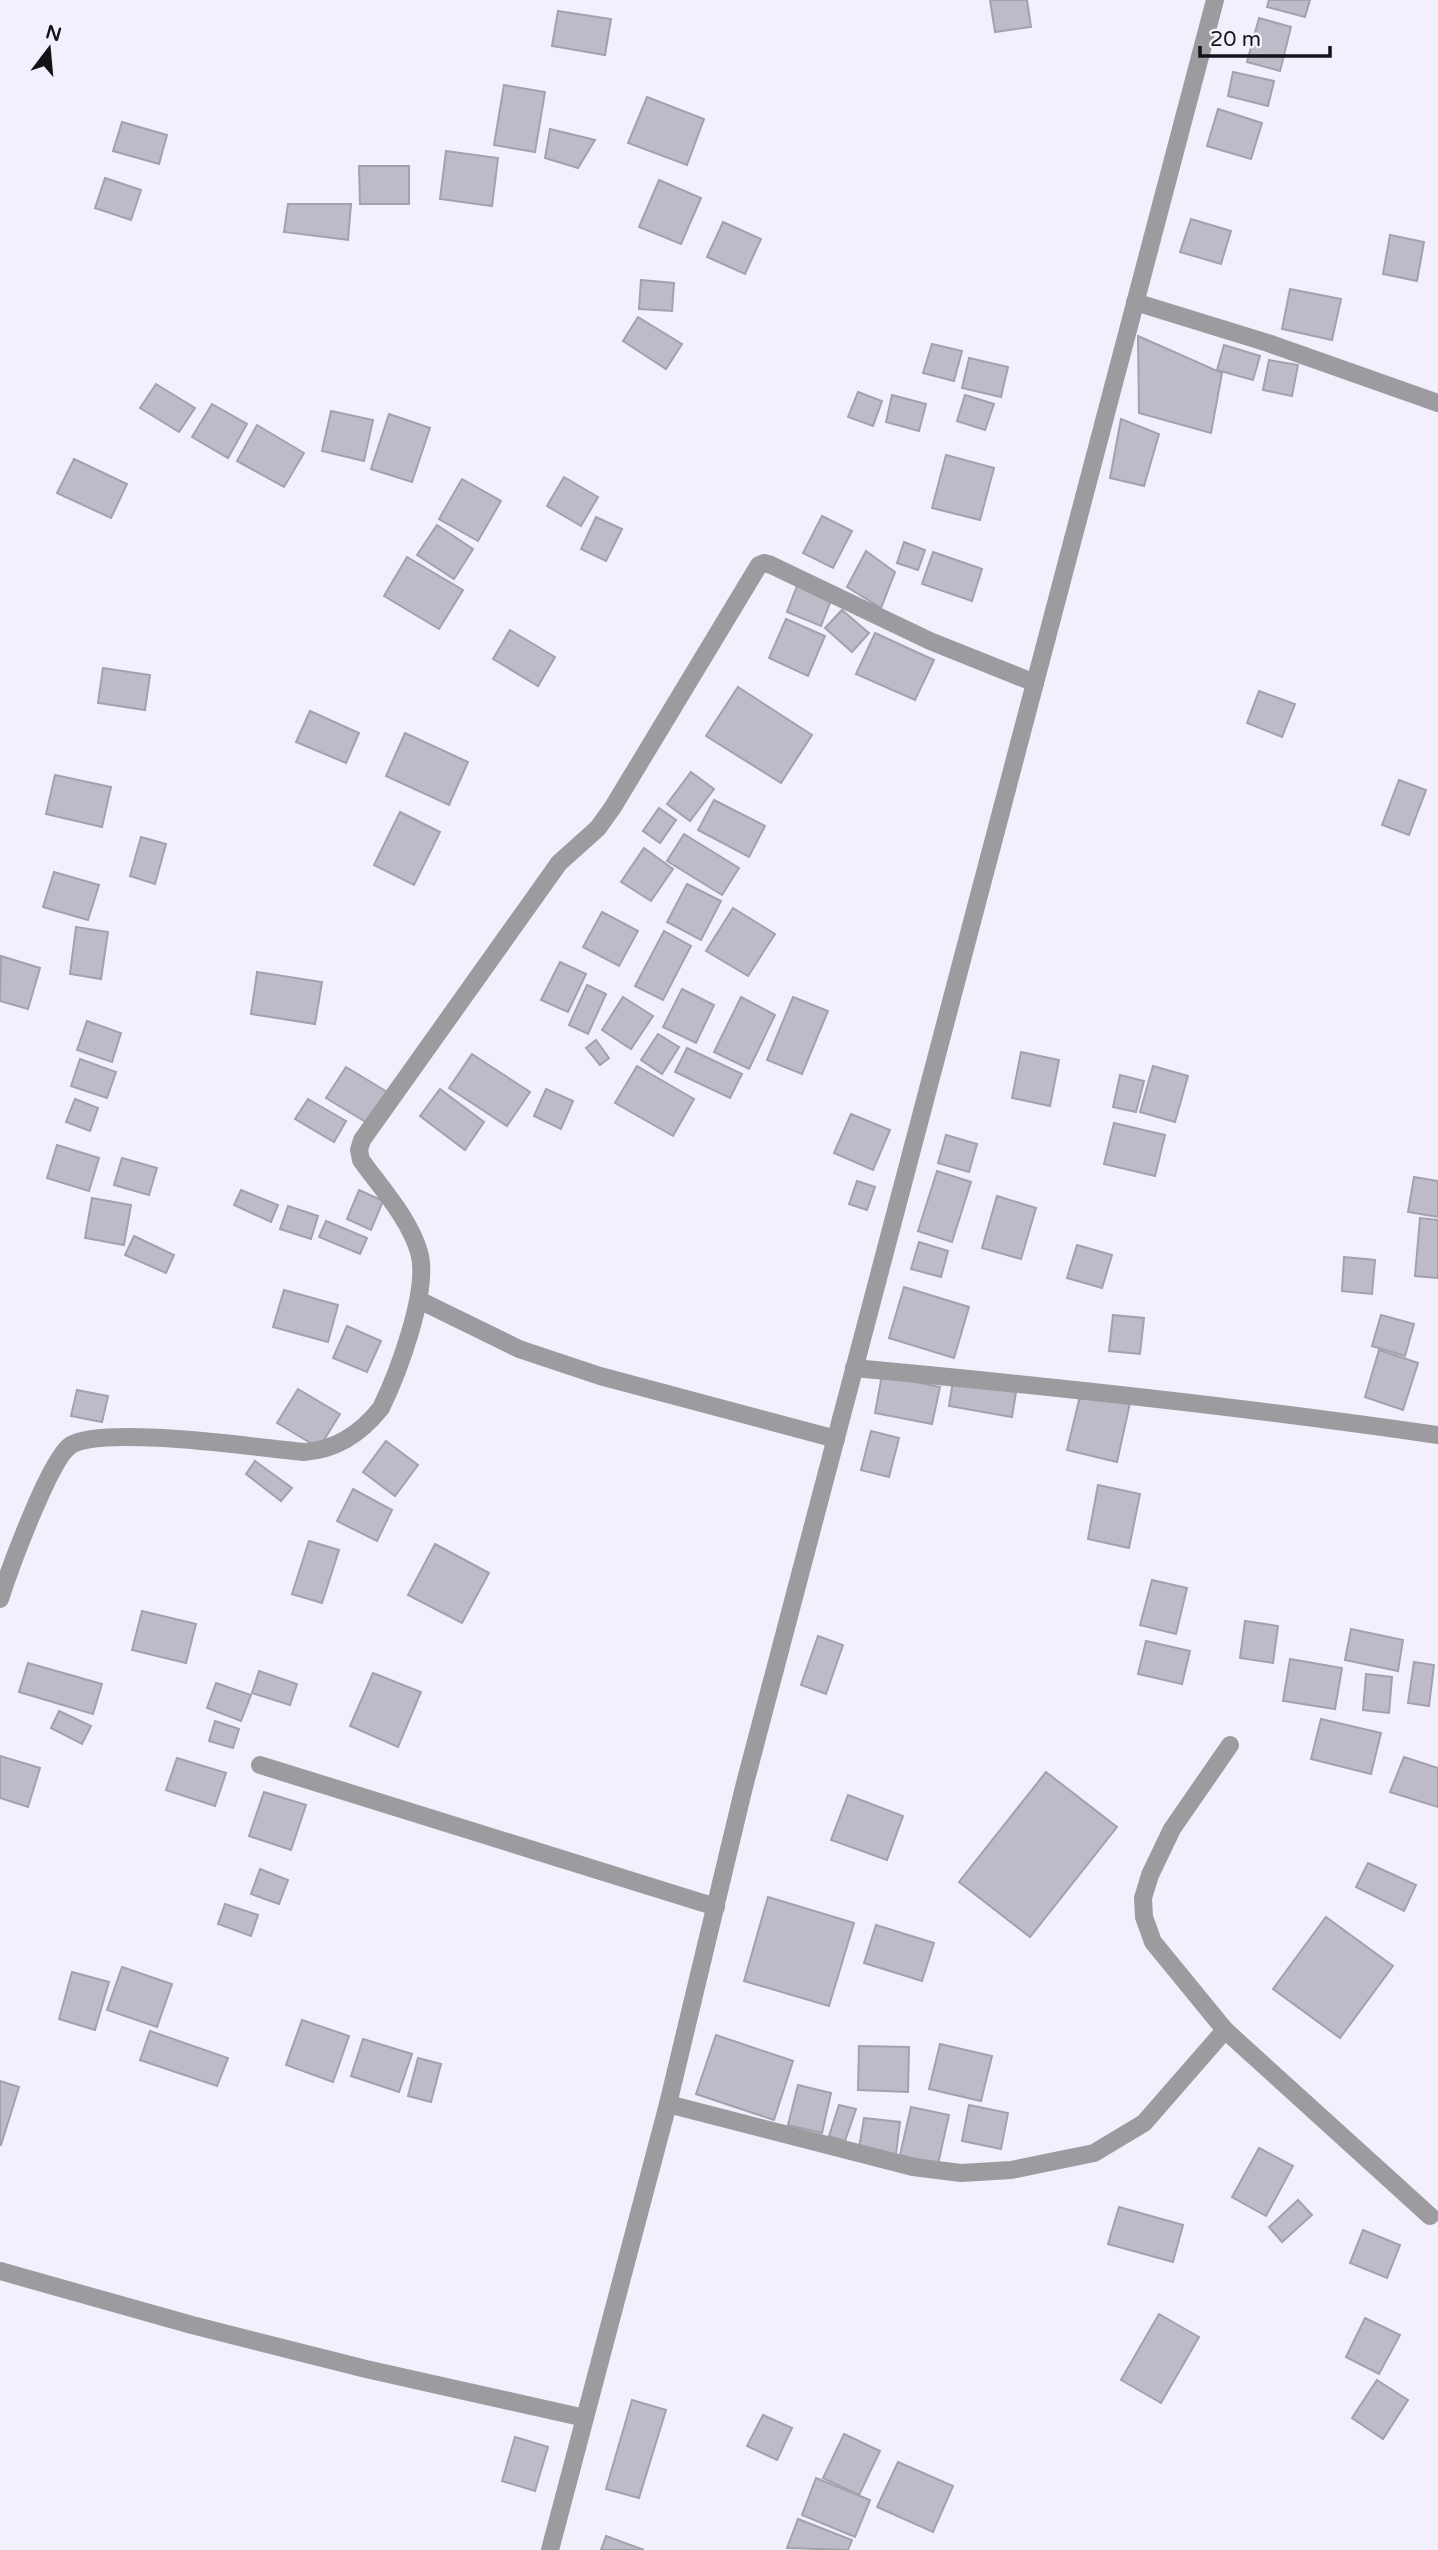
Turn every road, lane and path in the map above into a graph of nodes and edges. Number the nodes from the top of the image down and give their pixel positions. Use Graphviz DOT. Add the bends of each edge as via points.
graph roads {
  1 [pos="1215,0"];
  2 [pos="1135,302"];
  3 [pos="1438,403"];
  4 [pos="1035,683"];
  5 [pos="419,1300"];
  6 [pos="854,1368"];
  7 [pos="1438,1435"];
  8 [pos="836,1439"];
  9 [pos="0,1599"];
  10 [pos="1230,1745"];
  11 [pos="260,1765"];
  12 [pos="716,1907"];
  13 [pos="1225,2030"];
  14 [pos="668,2104"];
  15 [pos="1430,2216"];
  16 [pos="0,2271"];
  17 [pos="585,2418"];
  18 [pos="550,2550"];
  1 -- 2 [label="street"];
  2 -- 3 [label="street"];
  2 -- 4 [label="street"];
  4 -- 5 [label="street" via="930,641 772,565 759,565 614,807 598,828 558,863 362,1140 361,1160 410,1230 420,1254"];
  4 -- 6 [label="street"];
  5 -- 8 [label="street" via="542,1357"];
  5 -- 9 [label="street" via="381,1408 371,1421 334,1446 304,1452 129,1436 71,1445 35,1508"];
  6 -- 7 [label="street" via="1194,1402"];
  6 -- 8 [label="street"];
  8 -- 12 [label="street"];
  10 -- 13 [label="street" via="1172,1829 1143,1898 1153,1942"];
  11 -- 12 [label="street"];
  12 -- 14 [label="street"];
  13 -- 14 [label="street" via="1144,2123 1094,2153 1012,2170 961,2173 913,2167"];
  13 -- 15 [label="street"];
  14 -- 17 [label="street"];
  16 -- 17 [label="street" via="366,2369"];
  17 -- 18 [label="street"];
}
